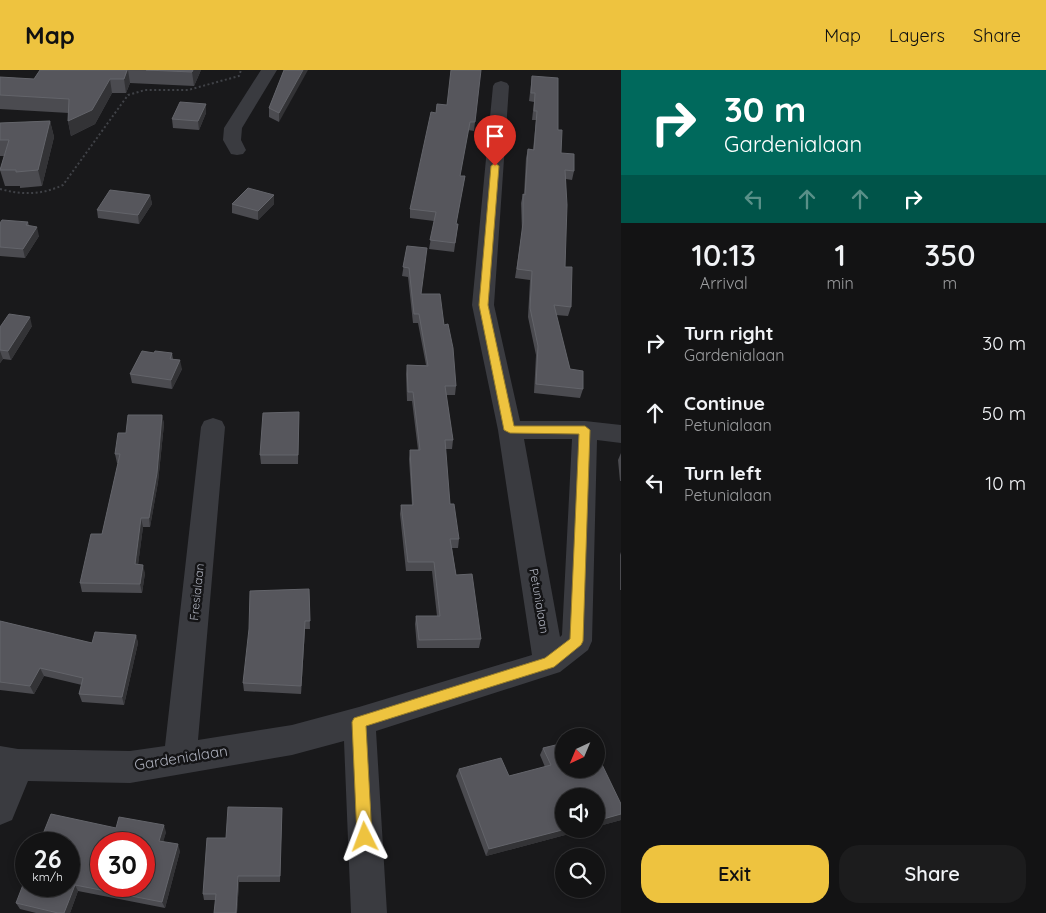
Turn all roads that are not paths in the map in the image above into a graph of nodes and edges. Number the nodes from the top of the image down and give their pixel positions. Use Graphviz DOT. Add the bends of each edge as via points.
graph roads {
  1 [pos="269,70"];
  2 [pos="501,86"];
  3 [pos="237,150"];
  4 [pos="213,427"];
  5 [pos="510,430"];
  6 [pos="585,430"];
  7 [pos="621,434"];
  8 [pos="549,663"];
  9 [pos="359,722"];
  10 [pos="180,757"];
  11 [pos="9,763"];
  12 [pos="0,808"];
  13 [pos="369,913"];
  1 -- 3 [label="street" via="233,128 232,140"];
  2 -- 5 [label="street, Petunialaan" via="483,305"];
  4 -- 10 [label="street, Fresialaan"];
  5 -- 6 [label="street"];
  5 -- 8 [label="street, Petunialaan"];
  6 -- 7 [label="street"];
  6 -- 8 [label="street" via="577,641"];
  8 -- 9 [label="street, Gardenialaan"];
  9 -- 10 [label="street, Gardenialaan" via="292,740"];
  9 -- 13 [label="street"];
  10 -- 11 [label="street, Gardenialaan" via="130,767"];
  11 -- 12 [label="street"];
}
